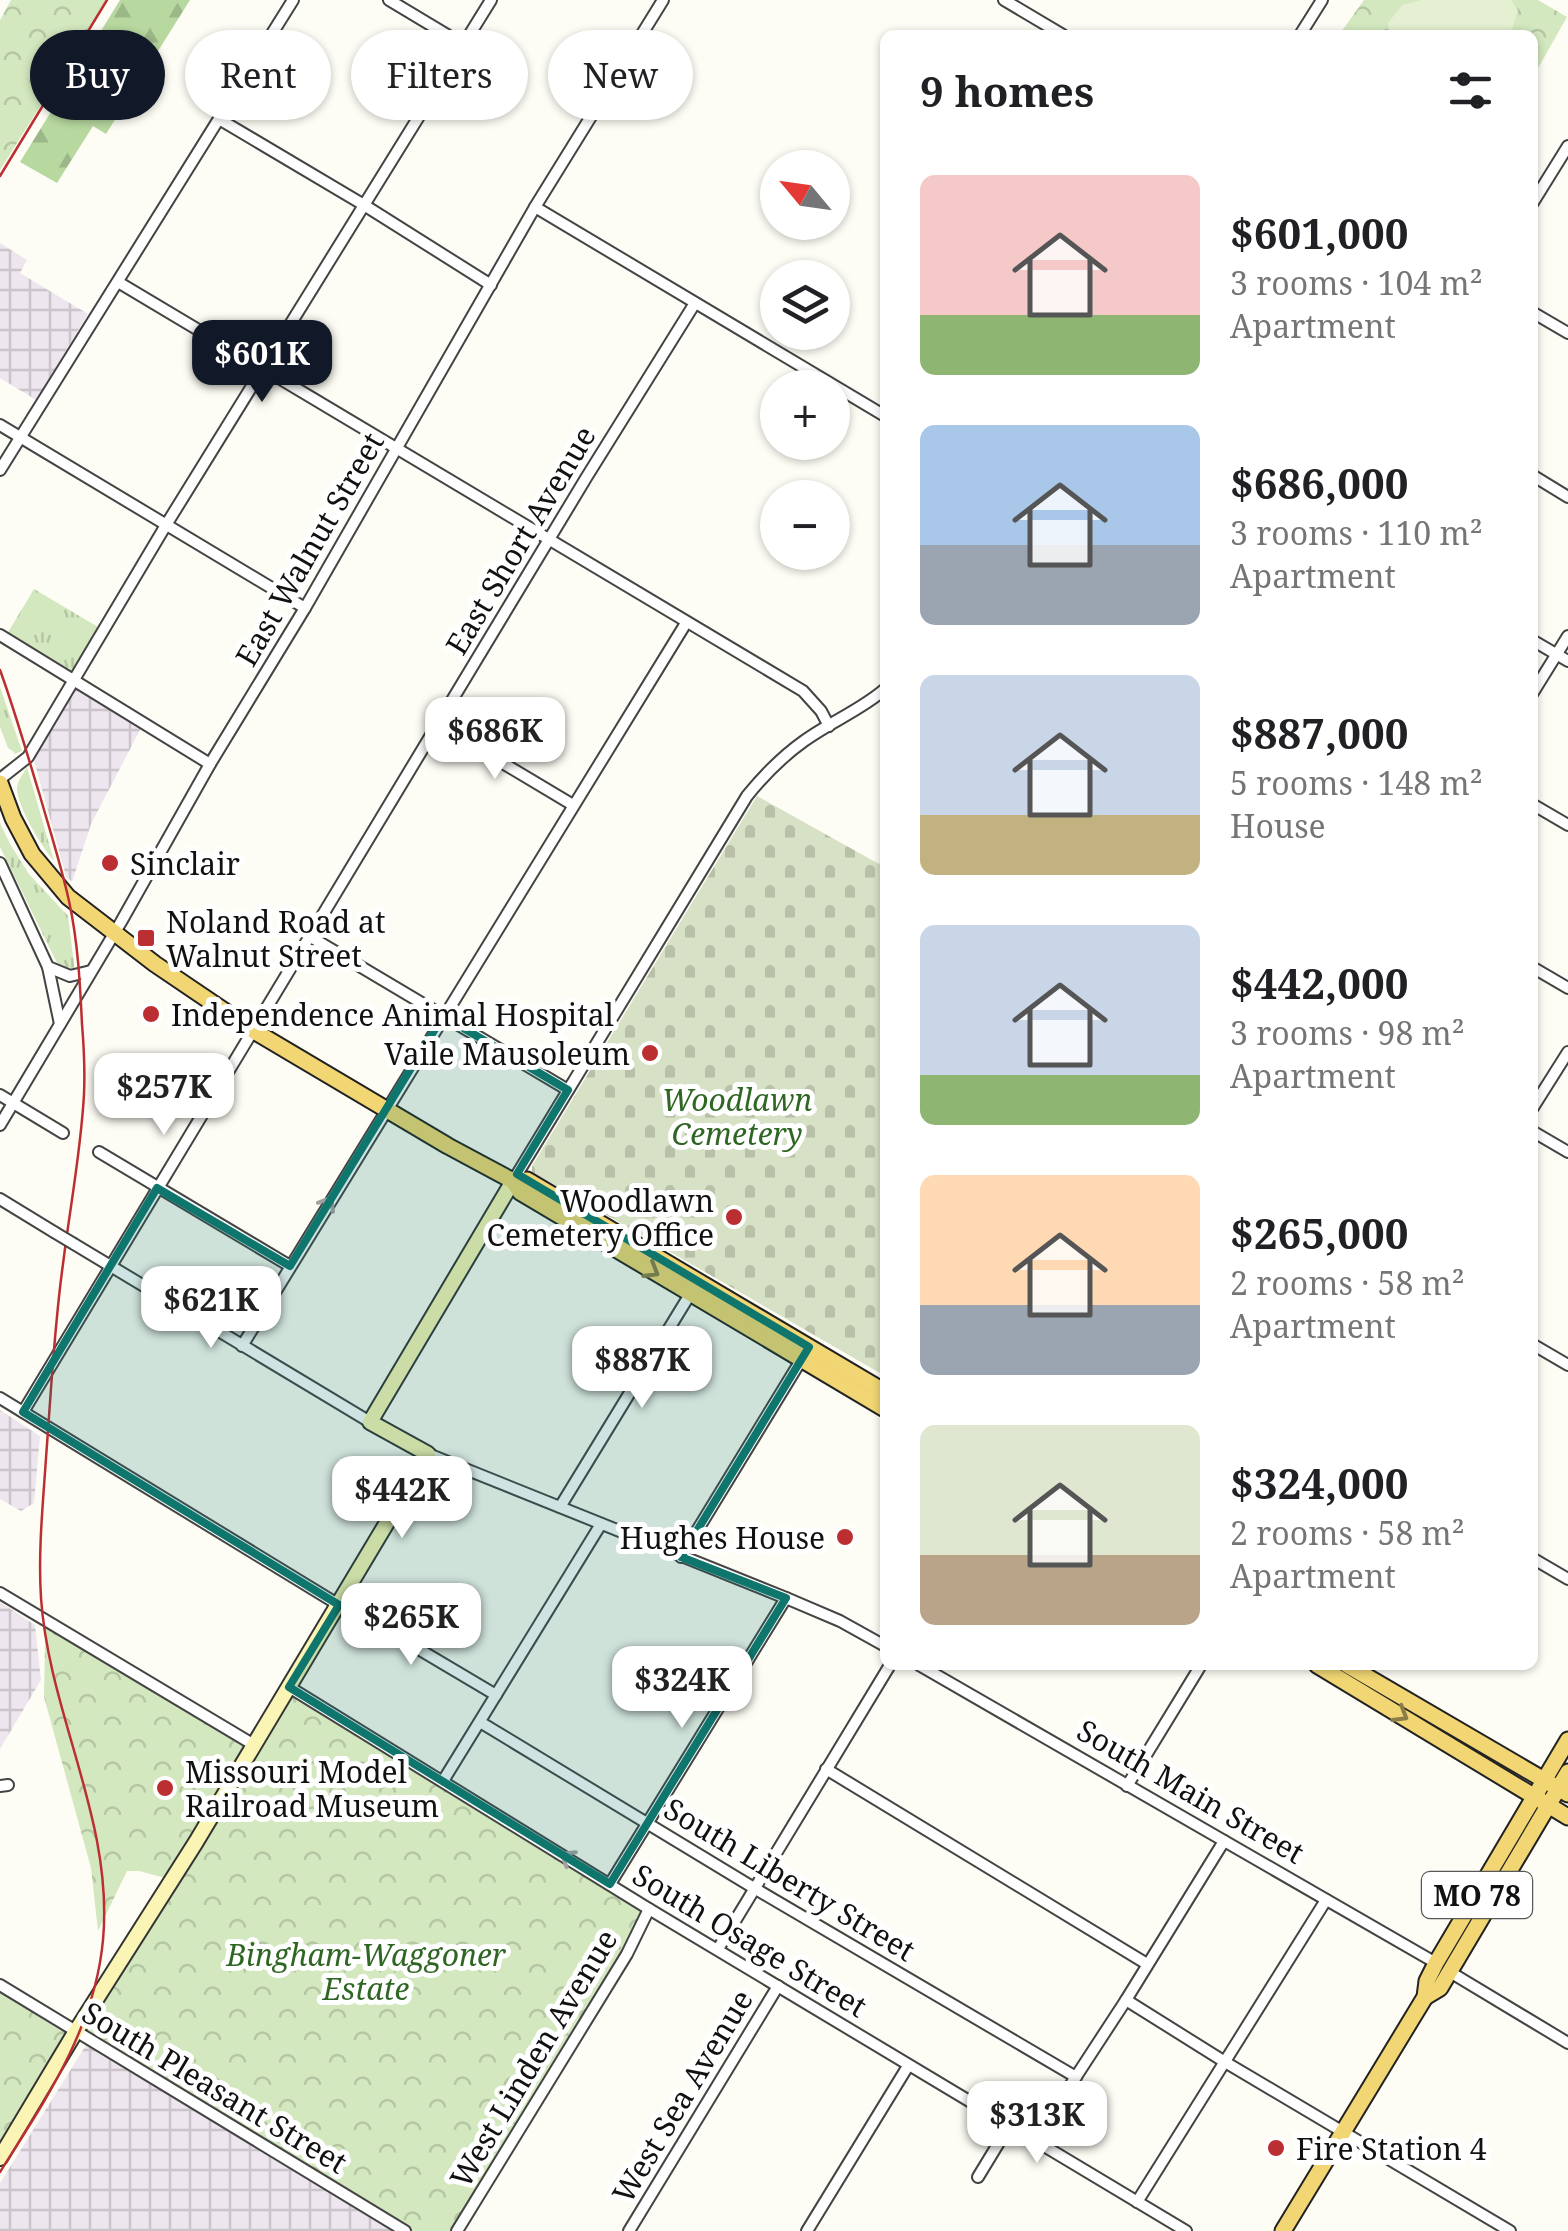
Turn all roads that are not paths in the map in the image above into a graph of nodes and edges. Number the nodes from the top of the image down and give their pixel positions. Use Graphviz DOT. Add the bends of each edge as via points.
graph roads {
  1 [pos="293,0"];
  2 [pos="389,0"];
  3 [pos="491,0"];
  4 [pos="663,0"];
  5 [pos="1004,0"];
  6 [pos="1322,0"];
  7 [pos="275,30"];
  8 [pos="439,30"];
  9 [pos="473,30"];
  10 [pos="1055,30"];
  11 [pos="1303,30"];
  12 [pos="219,120"];
  13 [pos="222,120"];
  14 [pos="417,120"];
  15 [pos="1568,146"];
  16 [pos="1555,166"];
  17 [pos="1568,174"];
  18 [pos="1538,194"];
  19 [pos="364,206"];
  20 [pos="536,207"];
  21 [pos="118,282"];
  22 [pos="490,286"];
  23 [pos="694,302"];
  24 [pos="1538,316"];
  25 [pos="1568,333"];
  26 [pos="262,368"];
  27 [pos="880,413"];
  28 [pos="0,425"];
  29 [pos="20,436"];
  30 [pos="397,449"];
  31 [pos="0,470"];
  32 [pos="1538,478"];
  33 [pos="1568,496"];
  34 [pos="166,524"];
  35 [pos="549,540"];
  36 [pos="305,608"];
  37 [pos="686,623"];
  38 [pos="0,635"];
  39 [pos="1568,636"];
  40 [pos="1538,643"];
  41 [pos="1557,654"];
  42 [pos="1568,661"];
  43 [pos="74,679"];
  44 [pos="1538,684"];
  45 [pos="880,694"];
  46 [pos="439,724"];
  47 [pos="829,726"];
  48 [pos="210,764"];
  49 [pos="0,781"];
  50 [pos="573,805"];
  51 [pos="1538,808"];
  52 [pos="1568,825"];
  53 [pos="0,864"];
  54 [pos="114,933"];
  55 [pos="309,936"];
  56 [pos="48,966"];
  57 [pos="92,970"];
  58 [pos="1538,970"];
  59 [pos="1568,988"];
  60 [pos="443,1016"];
  61 [pos="60,1024"];
  62 [pos="254,1031"];
  63 [pos="1568,1052"];
  64 [pos="568,1090"];
  65 [pos="0,1095"];
  66 [pos="1538,1100"];
  67 [pos="13,1103"];
  68 [pos="386,1109"];
  69 [pos="0,1125"];
  70 [pos="63,1133"];
  71 [pos="1538,1134"];
  72 [pos="99,1152"];
  73 [pos="1568,1152"];
  74 [pos="513,1181"];
  75 [pos="157,1188"];
  76 [pos="0,1199"];
  77 [pos="109,1266"];
  78 [pos="290,1266"];
  79 [pos="694,1287"];
  80 [pos="242,1346"];
  81 [pos="1538,1348"];
  82 [pos="805,1353"];
  83 [pos="1568,1365"];
  84 [pos="880,1390"];
  85 [pos="0,1398"];
  86 [pos="880,1405"];
  87 [pos="23,1412"];
  88 [pos="370,1422"];
  89 [pos="428,1454"];
  90 [pos="560,1508"];
  91 [pos="601,1524"];
  92 [pos="681,1557"];
  93 [pos="1538,1562"];
  94 [pos="1568,1579"];
  95 [pos="0,1593"];
  96 [pos="786,1598"];
  97 [pos="339,1605"];
  98 [pos="880,1643"];
  99 [pos="887,1670"];
  100 [pos="928,1670"];
  101 [pos="1198,1670"];
  102 [pos="1325,1670"];
  103 [pos="1356,1670"];
  104 [pos="290,1687"];
  105 [pos="496,1695"];
  106 [pos="480,1722"];
  107 [pos="1568,1740"];
  108 [pos="254,1745"];
  109 [pos="826,1769"];
  110 [pos="1568,1772"];
  111 [pos="443,1780"];
  112 [pos="1127,1786"];
  113 [pos="1557,1788"];
  114 [pos="1542,1801"];
  115 [pos="1568,1817"];
  116 [pos="648,1824"];
  117 [pos="1224,1841"];
  118 [pos="610,1884"];
  119 [pos="754,1888"];
  120 [pos="1326,1900"];
  121 [pos="650,1910"];
  122 [pos="718,1949"];
  123 [pos="1147,1964"];
  124 [pos="1443,1967"];
  125 [pos="0,1986"];
  126 [pos="778,1986"];
  127 [pos="1126,2000"];
  128 [pos="76,2030"];
  129 [pos="1568,2043"];
  130 [pos="1225,2062"];
  131 [pos="908,2066"];
  132 [pos="1076,2077"];
  133 [pos="1009,2126"];
  134 [pos="1343,2132"];
  135 [pos="1034,2140"];
  136 [pos="0,2158"];
  137 [pos="978,2176"];
  138 [pos="1137,2202"];
  139 [pos="404,2231"];
  140 [pos="457,2231"];
  141 [pos="630,2231"];
  142 [pos="807,2231"];
  143 [pos="1186,2231"];
  144 [pos="1283,2231"];
  145 [pos="1510,2231"];
  1 -- 7 [label="street"];
  2 -- 8 [label="street"];
  3 -- 9 [label="street"];
  4 -- 20 [label="street, East Walnut Street"];
  5 -- 10 [label="street"];
  6 -- 11 [label="street"];
  12 -- 21 [label="street"];
  13 -- 19 [label="street"];
  14 -- 19 [label="street"];
  15 -- 16 [label="street"];
  16 -- 17 [label="street"];
  16 -- 18 [label="street"];
  19 -- 22 [label="street"];
  19 -- 26 [label="street"];
  20 -- 22 [label="street, East Walnut Street"];
  20 -- 23 [label="street"];
  21 -- 26 [label="street"];
  21 -- 29 [label="street"];
  22 -- 30 [label="street, East Walnut Street"];
  23 -- 27 [label="street"];
  23 -- 35 [label="street, East Short Avenue"];
  24 -- 25 [label="street"];
  26 -- 30 [label="street"];
  26 -- 34 [label="street"];
  28 -- 29 [label="street"];
  29 -- 31 [label="street"];
  29 -- 34 [label="street"];
  30 -- 35 [label="street"];
  30 -- 36 [label="street, East Walnut Street"];
  32 -- 33 [label="street"];
  34 -- 36 [label="street"];
  34 -- 43 [label="street"];
  35 -- 37 [label="street"];
  35 -- 46 [label="street, East Short Avenue"];
  36 -- 48 [label="street, East Walnut Street"];
  37 -- 47 [label="street" via="803,692"];
  37 -- 50 [label="street"];
  38 -- 43 [label="street"];
  39 -- 41 [label="street"];
  40 -- 41 [label="street"];
  41 -- 42 [label="street"];
  41 -- 44 [label="street"];
  43 -- 48 [label="street"];
  43 -- 49 [label="street" via="28,757"];
  45 -- 47 [label="street"];
  46 -- 50 [label="street"];
  46 -- 55 [label="street, East Short Avenue"];
  47 -- 64 [label="street" via="794,749 747,796"];
  48 -- 54 [label="street, East Walnut Street"];
  49 -- 54 [label="main road" via="21,835 43,868"];
  50 -- 60 [label="street"];
  51 -- 52 [label="street"];
  53 -- 56 [label="street"];
  54 -- 57 [label="street, East Walnut Street"];
  54 -- 62 [label="main road"];
  55 -- 60 [label="street"];
  55 -- 62 [label="street, East Short Avenue"];
  56 -- 57 [label="street" via="70,976"];
  56 -- 61 [label="street"];
  57 -- 61 [label="street, East Walnut Street"];
  58 -- 59 [label="street"];
  60 -- 64 [label="street"];
  60 -- 68 [label="street"];
  61 -- 67 [label="street, East Walnut Street"];
  62 -- 68 [label="main road"];
  62 -- 75 [label="street, East Short Avenue"];
  63 -- 66 [label="street"];
  64 -- 74 [label="street"];
  65 -- 67 [label="street"];
  67 -- 69 [label="street, East Walnut Street"];
  67 -- 70 [label="street"];
  68 -- 74 [label="main road"];
  78 -- 68 [label="street, one-way"];
  71 -- 73 [label="street"];
  72 -- 75 [label="street"];
  74 -- 79 [label="main road" via="527,1180"];
  74 -- 88 [label="street"];
  75 -- 77 [label="street, East Short Avenue"];
  75 -- 78 [label="street"];
  76 -- 77 [label="street, bridge"];
  77 -- 80 [label="street"];
  77 -- 87 [label="street, East Short Avenue"];
  78 -- 80 [label="street"];
  79 -- 82 [label="main road"];
  79 -- 90 [label="street"];
  80 -- 88 [label="street"];
  81 -- 83 [label="street"];
  82 -- 84 [label="main road"];
  82 -- 86 [label="main road"];
  82 -- 92 [label="street"];
  85 -- 87 [label="street"];
  87 -- 97 [label="street"];
  88 -- 89 [label="street"];
  89 -- 90 [label="street"];
  89 -- 97 [label="street"];
  90 -- 91 [label="street"];
  91 -- 92 [label="street"];
  91 -- 105 [label="street"];
  92 -- 96 [label="street"];
  93 -- 94 [label="street"];
  95 -- 108 [label="street"];
  96 -- 98 [label="street"];
  96 -- 116 [label="street, West Linden Avenue"];
  97 -- 104 [label="street"];
  97 -- 105 [label="street"];
  99 -- 109 [label="street, West Sea Avenue"];
  100 -- 112 [label="street, South Main Street"];
  101 -- 112 [label="street"];
  102 -- 114 [label="main road, one-way"];
  103 -- 113 [label="main road"];
  104 -- 108 [label="street"];
  104 -- 111 [label="street, South Osage Street"];
  105 -- 106 [label="street"];
  106 -- 111 [label="street"];
  106 -- 116 [label="street, South Liberty Street"];
  107 -- 113 [label="main road, MO 78"];
  108 -- 128 [label="street"];
  109 -- 119 [label="street, West Sea Avenue"];
  109 -- 123 [label="street"];
  110 -- 113 [label="main road, MO 78"];
  118 -- 111 [label="street, South Osage Street, one-way"];
  112 -- 117 [label="street, South Main Street"];
  113 -- 114 [label="main road, MO 78"];
  114 -- 115 [label="main road"];
  114 -- 124 [label="main road, MO 78"];
  116 -- 118 [label="street, West Linden Avenue"];
  116 -- 119 [label="street, South Liberty Street"];
  117 -- 120 [label="street, South Main Street"];
  117 -- 123 [label="street"];
  118 -- 121 [label="street, South Osage Street"];
  119 -- 122 [label="street, West Sea Avenue"];
  119 -- 132 [label="street, South Liberty Street"];
  120 -- 124 [label="street, South Main Street"];
  120 -- 130 [label="street"];
  121 -- 122 [label="street, South Osage Street"];
  121 -- 140 [label="street, West Linden Avenue"];
  122 -- 126 [label="street, South Osage Street"];
  123 -- 127 [label="street"];
  124 -- 129 [label="street, South Main Street"];
  124 -- 134 [label="main road, MO 78" via="1440,1988 1425,1997"];
  125 -- 128 [label="street, South Pleasant Street"];
  126 -- 131 [label="street, South Osage Street"];
  126 -- 141 [label="street, West Sea Avenue"];
  127 -- 130 [label="street"];
  127 -- 132 [label="street"];
  128 -- 136 [label="street"];
  128 -- 139 [label="street, South Pleasant Street"];
  130 -- 134 [label="street"];
  130 -- 138 [label="street"];
  131 -- 133 [label="street, South Osage Street"];
  131 -- 142 [label="street"];
  132 -- 135 [label="street"];
  133 -- 135 [label="street, South Osage Street"];
  133 -- 137 [label="street"];
  134 -- 144 [label="main road, MO 78"];
  134 -- 145 [label="street"];
  135 -- 138 [label="street, South Osage Street"];
  138 -- 143 [label="street, South Osage Street"];
}
